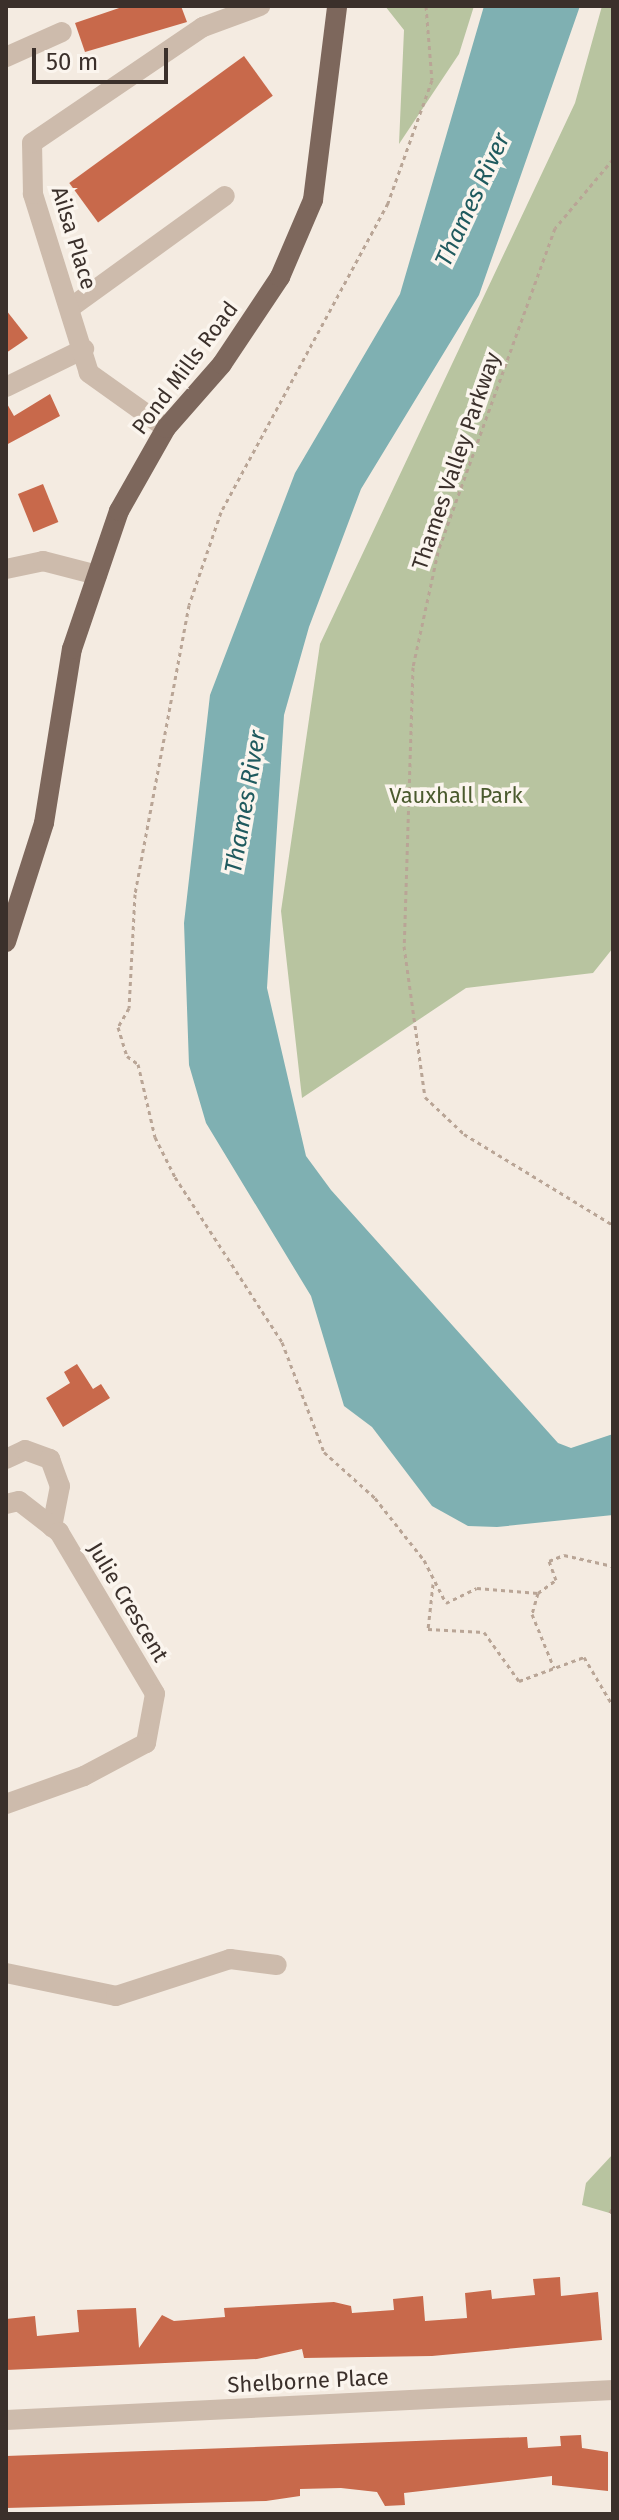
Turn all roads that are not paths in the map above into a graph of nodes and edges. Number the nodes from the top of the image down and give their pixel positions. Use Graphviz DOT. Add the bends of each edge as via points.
graph roads {
  1 [pos="260,6"];
  2 [pos="337,6"];
  3 [pos="62,32"];
  4 [pos="6,57"];
  5 [pos="225,196"];
  6 [pos="70,308"];
  7 [pos="84,349"];
  8 [pos="6,387"];
  9 [pos="166,428"];
  10 [pos="6,569"];
  11 [pos="97,575"];
  12 [pos="6,942"];
  13 [pos="6,1459"];
  14 [pos="6,1504"];
  15 [pos="52,1527"];
  16 [pos="6,1804"];
  17 [pos="277,1965"];
  18 [pos="6,1973"];
  19 [pos="613,2390"];
  20 [pos="6,2420"];
  1 -- 6 [label="street, Ailsa Place" via="203,27 32,143 33,194"];
  2 -- 9 [label="main road, Pond Mills Road" via="313,200 280,277 222,364"];
  3 -- 4 [label="street"];
  5 -- 6 [label="street"];
  6 -- 7 [label="street, Ailsa Place"];
  7 -- 8 [label="street"];
  7 -- 9 [label="street, Ailsa Place" via="89,373"];
  9 -- 11 [label="main road, Pond Mills Road" via="119,511"];
  10 -- 11 [label="street" via="43,561"];
  11 -- 12 [label="main road, Pond Mills Road" via="72,649 44,823"];
  13 -- 15 [label="street" via="25,1450 50,1459 60,1486"];
  14 -- 15 [label="street, Julie Crescent" via="19,1501"];
  15 -- 16 [label="street, Julie Crescent" via="155,1694 146,1743 84,1776"];
  17 -- 18 [label="street" via="230,1959 116,1996"];
  19 -- 20 [label="street, Shelborne Place"];
}
